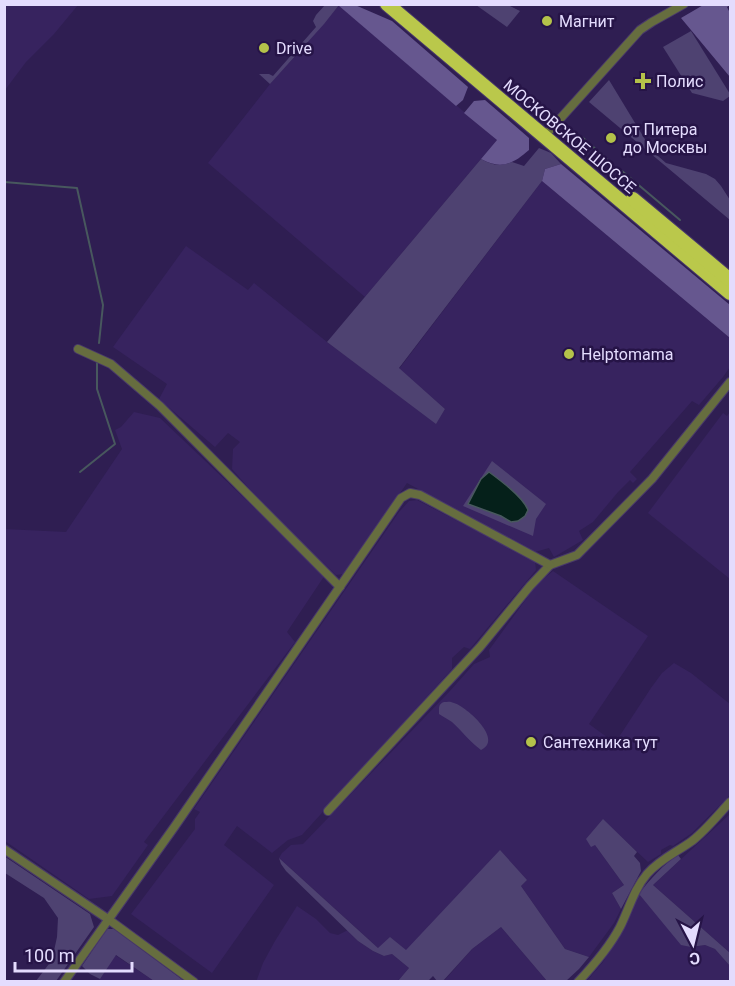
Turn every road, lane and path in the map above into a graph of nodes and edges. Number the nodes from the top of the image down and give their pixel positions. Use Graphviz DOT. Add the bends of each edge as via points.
graph roads {
  1 [pos="387,4"];
  2 [pos="401,4"];
  3 [pos="684,4"];
  4 [pos="550,130"];
  5 [pos="730,280"];
  6 [pos="730,293"];
  7 [pos="78,349"];
  8 [pos="730,382"];
  9 [pos="550,565"];
  10 [pos="340,587"];
  11 [pos="730,802"];
  12 [pos="328,811"];
  13 [pos="4,849"];
  14 [pos="108,919"];
  15 [pos="64,981"];
  16 [pos="194,981"];
  17 [pos="578,981"];
  1 -- 6 [label="highway, МОСКОВСКОЕ ШОССЕ"];
  2 -- 4 [label="highway, МОСКОВСКОЕ ШОССЕ"];
  3 -- 4 [label="street" via="640,30"];
  4 -- 5 [label="highway, МОСКОВСКОЕ ШОССЕ"];
  7 -- 10 [label="street" via="111,364 160,406"];
  8 -- 9 [label="street" via="652,479 577,555"];
  9 -- 10 [label="street" via="410,493 401,498"];
  9 -- 12 [label="street"];
  10 -- 14 [label="street"];
  11 -- 17 [label="street" via="692,841 647,874 608,947"];
  13 -- 14 [label="street"];
  14 -- 15 [label="street"];
  14 -- 16 [label="street"];
}
